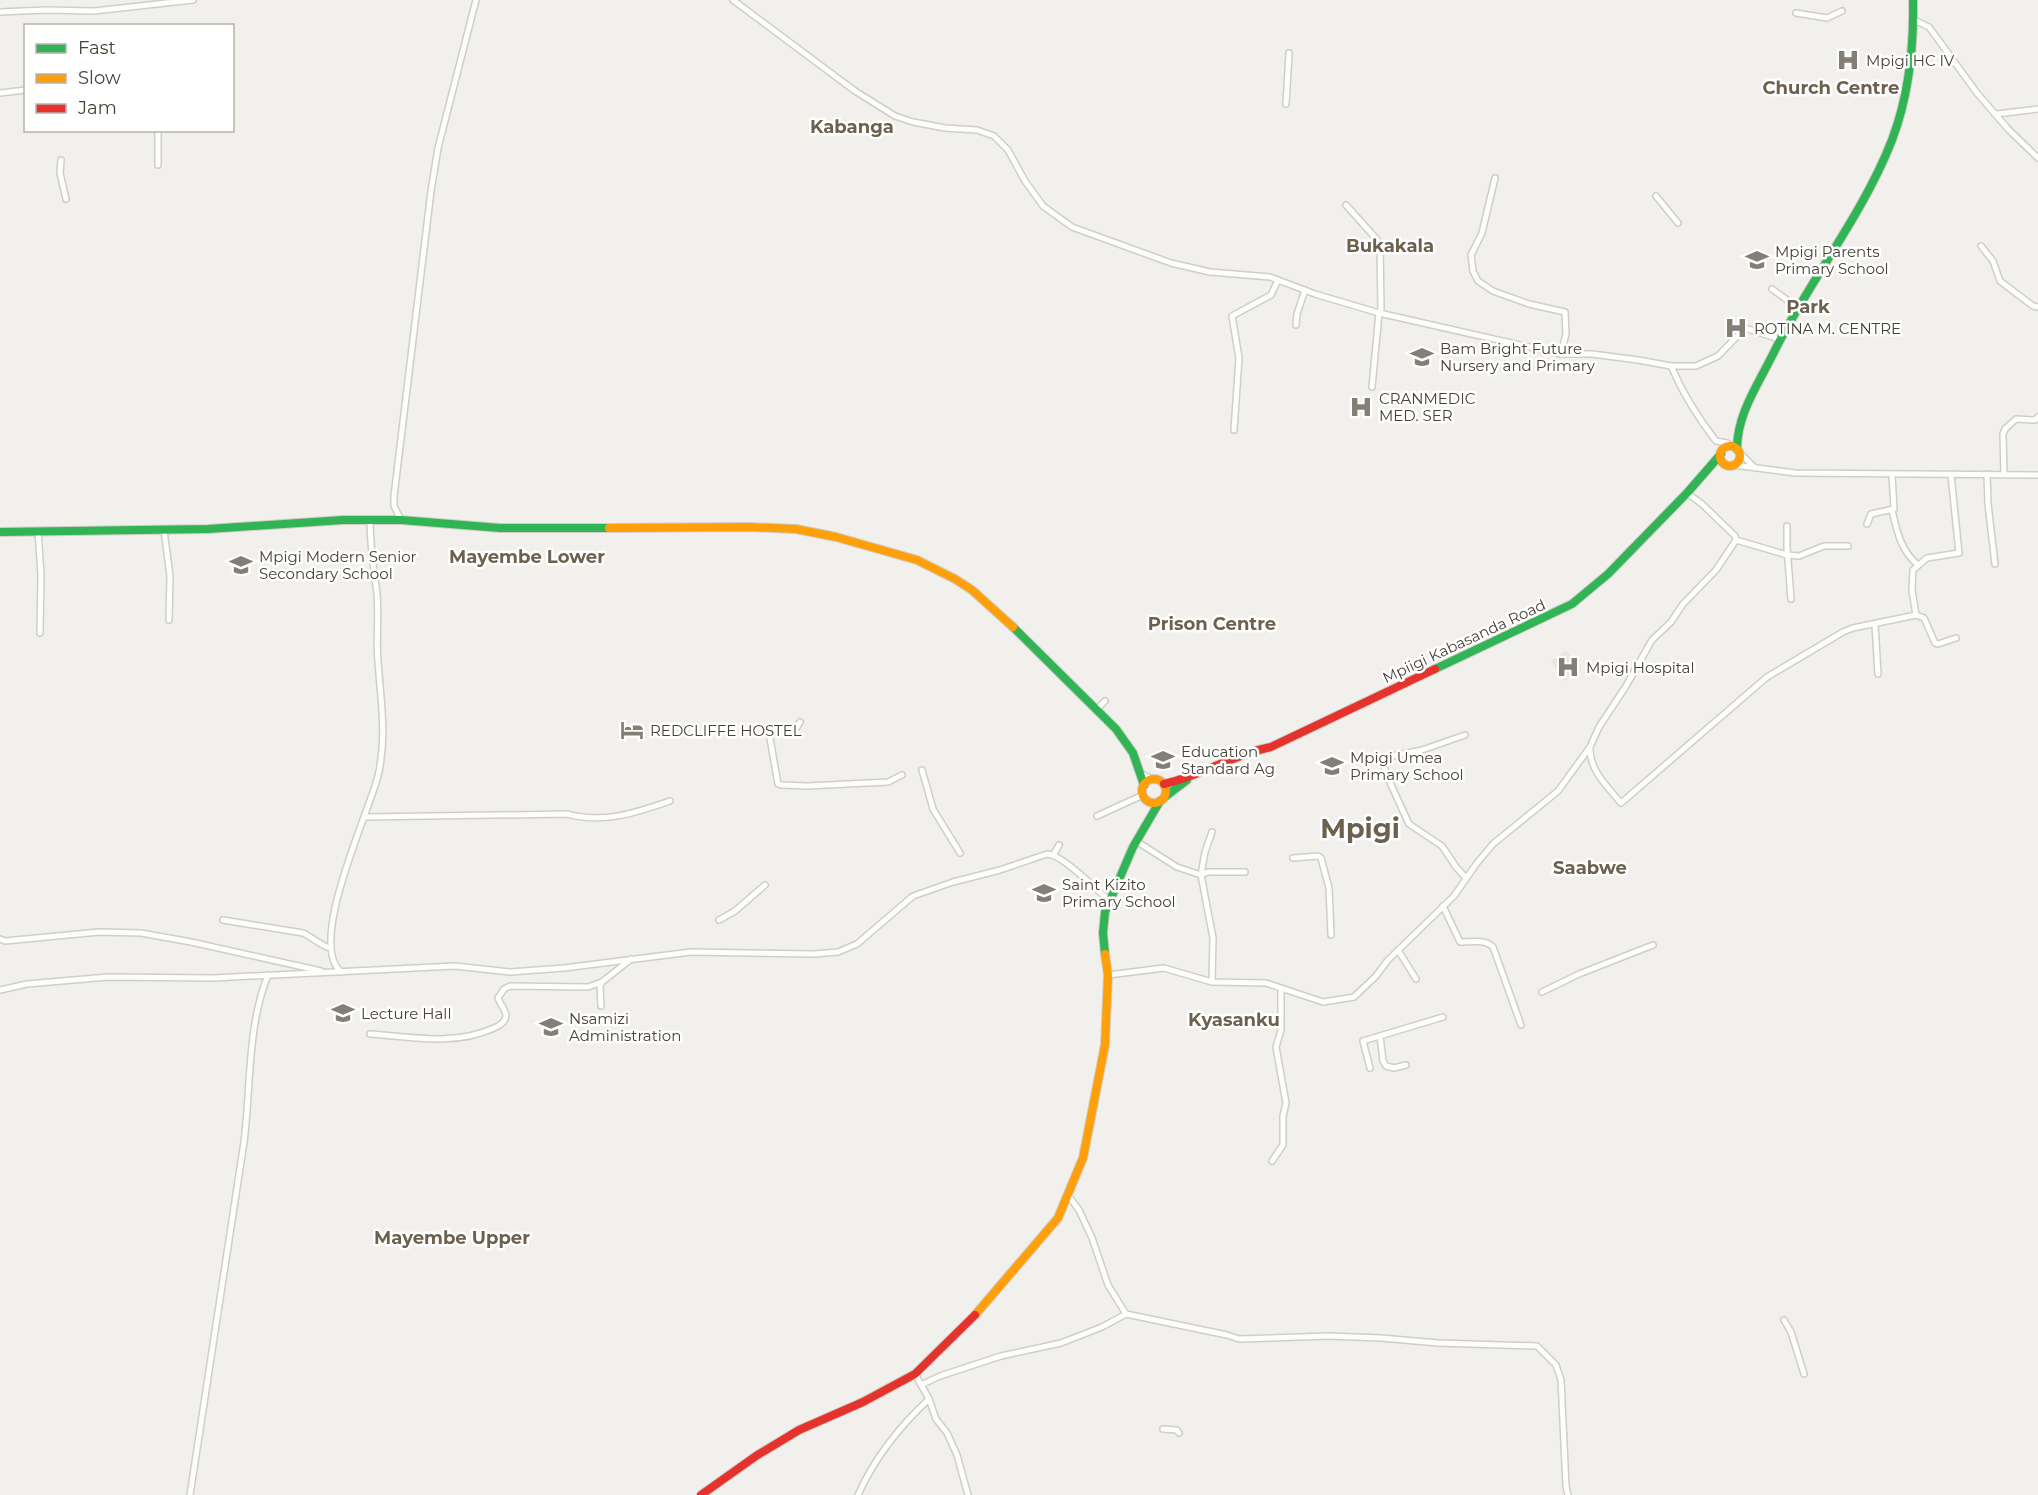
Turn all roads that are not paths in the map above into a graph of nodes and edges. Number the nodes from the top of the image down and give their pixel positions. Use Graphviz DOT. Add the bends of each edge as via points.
graph roads {
  1 [pos="193,0"];
  2 [pos="477,0"];
  3 [pos="733,0"];
  4 [pos="1913,0"];
  5 [pos="1842,11"];
  6 [pos="0,12"];
  7 [pos="1796,13"];
  8 [pos="1914,20"];
  9 [pos="1289,53"];
  10 [pos="24,90"];
  11 [pos="0,93"];
  12 [pos="1286,104"];
  13 [pos="2038,109"];
  14 [pos="1996,114"];
  15 [pos="158,132"];
  16 [pos="2038,158"];
  17 [pos="61,160"];
  18 [pos="158,165"];
  19 [pos="1495,178"];
  20 [pos="1656,196"];
  21 [pos="66,199"];
  22 [pos="1346,205"];
  23 [pos="1678,223"];
  24 [pos="1981,246"];
  25 [pos="1278,280"];
  26 [pos="1772,289"];
  27 [pos="1305,290"];
  28 [pos="1798,308"];
  29 [pos="2038,308"];
  30 [pos="1379,313"];
  31 [pos="1296,325"];
  32 [pos="1779,339"];
  33 [pos="1561,354"];
  34 [pos="1671,366"];
  35 [pos="1372,387"];
  36 [pos="2038,417"];
  37 [pos="1234,430"];
  38 [pos="1738,430"];
  39 [pos="1726,444"];
  40 [pos="1738,451"];
  41 [pos="1720,454"];
  42 [pos="1725,464"];
  43 [pos="1734,465"];
  44 [pos="1754,467"];
  45 [pos="1705,470"];
  46 [pos="1987,474"];
  47 [pos="2004,474"];
  48 [pos="1892,475"];
  49 [pos="1951,475"];
  50 [pos="2038,475"];
  51 [pos="1687,493"];
  52 [pos="1892,510"];
  53 [pos="401,520"];
  54 [pos="370,521"];
  55 [pos="1867,524"];
  56 [pos="1787,526"];
  57 [pos="164,530"];
  58 [pos="38,531"];
  59 [pos="0,532"];
  60 [pos="1736,540"];
  61 [pos="1848,546"];
  62 [pos="1787,555"];
  63 [pos="1995,564"];
  64 [pos="1918,565"];
  65 [pos="1791,599"];
  66 [pos="1916,615"];
  67 [pos="169,620"];
  68 [pos="1875,624"];
  69 [pos="40,633"];
  70 [pos="1956,638"];
  71 [pos="1878,674"];
  72 [pos="1105,701"];
  73 [pos="1097,709"];
  74 [pos="768,727"];
  75 [pos="1465,735"];
  76 [pos="1590,747"];
  77 [pos="922,770"];
  78 [pos="1140,773"];
  79 [pos="902,775"];
  80 [pos="1193,776"];
  81 [pos="1152,779"];
  82 [pos="1164,784"];
  83 [pos="1144,785"];
  84 [pos="1146,798"];
  85 [pos="1162,800"];
  86 [pos="670,801"];
  87 [pos="1097,816"];
  88 [pos="365,817"];
  89 [pos="1149,818"];
  90 [pos="1212,832"];
  91 [pos="1136,841"];
  92 [pos="1059,845"];
  93 [pos="960,853"];
  94 [pos="1054,854"];
  95 [pos="1293,858"];
  96 [pos="1245,872"];
  97 [pos="1201,875"];
  98 [pos="1466,878"];
  99 [pos="765,885"];
  100 [pos="1109,900"];
  101 [pos="1443,906"];
  102 [pos="223,920"];
  103 [pos="719,920"];
  104 [pos="1331,935"];
  105 [pos="0,939"];
  106 [pos="1653,945"];
  107 [pos="330,948"];
  108 [pos="1398,950"];
  109 [pos="630,959"];
  110 [pos="325,972"];
  111 [pos="341,972"];
  112 [pos="268,975"];
  113 [pos="1108,975"];
  114 [pos="1416,979"];
  115 [pos="602,982"];
  116 [pos="1212,982"];
  117 [pos="1281,989"];
  118 [pos="0,990"];
  119 [pos="1542,992"];
  120 [pos="600,1006"];
  121 [pos="1443,1017"];
  122 [pos="1521,1025"];
  123 [pos="370,1034"];
  124 [pos="1380,1036"];
  125 [pos="1406,1065"];
  126 [pos="1370,1068"];
  127 [pos="1272,1161"];
  128 [pos="1068,1195"];
  129 [pos="1126,1314"];
  130 [pos="1785,1320"];
  131 [pos="915,1374"];
  132 [pos="1804,1374"];
  133 [pos="921,1384"];
  134 [pos="929,1399"];
  135 [pos="1163,1429"];
  136 [pos="1179,1433"];
  137 [pos="863,1486"];
  138 [pos="190,1495"];
  139 [pos="701,1495"];
  140 [pos="858,1495"];
  141 [pos="864,1495"];
  142 [pos="968,1495"];
  143 [pos="1568,1495"];
  1 -- 6 [label="street" via="94,11"];
  2 -- 53 [label="street" via="438,148 431,191 394,496"];
  3 -- 25 [label="street" via="895,116 945,128 977,129 994,136 1008,150 1043,206 1072,227 1171,263"];
  4 -- 8 [label="main road"];
  5 -- 7 [label="street" via="1827,18"];
  8 -- 14 [label="street" via="1929,27"];
  8 -- 28 [label="main road" via="1907,85 1885,156"];
  9 -- 12 [label="street"];
  10 -- 11 [label="street"];
  13 -- 14 [label="street"];
  14 -- 16 [label="street"];
  15 -- 18 [label="street"];
  17 -- 21 [label="street"];
  19 -- 33 [label="street" via="1482,233 1471,255 1473,271 1478,281 1493,291 1565,312 1566,334"];
  20 -- 23 [label="street"];
  22 -- 30 [label="street" via="1380,243"];
  24 -- 29 [label="street" via="1993,261 2000,281"];
  25 -- 27 [label="street"];
  25 -- 37 [label="street" via="1264,301 1232,316 1239,358"];
  26 -- 28 [label="street"];
  27 -- 30 [label="street"];
  27 -- 31 [label="street"];
  28 -- 32 [label="main road"];
  30 -- 33 [label="street"];
  30 -- 35 [label="street"];
  32 -- 34 [label="street" via="1745,328 1718,356 1696,366"];
  32 -- 38 [label="main road"];
  33 -- 34 [label="street" via="1592,354"];
  34 -- 39 [label="street" via="1700,421 1716,441"];
  36 -- 47 [label="street" via="2016,419 2005,429"];
  38 -- 39 [label="main road"];
  38 -- 40 [label="main road"];
  39 -- 40 [label="main road"];
  39 -- 41 [label="main road"];
  40 -- 43 [label="main road"];
  40 -- 44 [label="street"];
  41 -- 42 [label="main road"];
  41 -- 45 [label="main road, Mpiigi Kabasanda Road"];
  42 -- 43 [label="main road"];
  42 -- 45 [label="main road"];
  43 -- 44 [label="street"];
  44 -- 48 [label="street" via="1796,474"];
  45 -- 51 [label="main road, Mpiigi Kabasanda Road"];
  46 -- 47 [label="street"];
  46 -- 49 [label="street"];
  46 -- 63 [label="street"];
  47 -- 50 [label="street"];
  48 -- 49 [label="street"];
  48 -- 52 [label="street"];
  49 -- 64 [label="street" via="1959,553 1927,558"];
  51 -- 60 [label="street"];
  51 -- 80 [label="main road, Mpiigi Kabasanda Road" via="1608,574 1572,604 1271,747 1255,749"];
  52 -- 55 [label="street" via="1870,514"];
  52 -- 64 [label="street" via="1898,538 1904,543 1907,556"];
  53 -- 54 [label="main road"];
  53 -- 73 [label="main road" via="500,528 779,528 879,548 916,560 972,590"];
  54 -- 57 [label="main road"];
  54 -- 88 [label="street" via="384,728 378,776"];
  56 -- 62 [label="street"];
  57 -- 58 [label="main road"];
  57 -- 67 [label="street" via="170,576"];
  58 -- 59 [label="main road"];
  58 -- 69 [label="street"];
  60 -- 62 [label="street"];
  60 -- 76 [label="street" via="1716,570 1652,640"];
  61 -- 62 [label="street" via="1824,546 1798,556"];
  62 -- 65 [label="street"];
  64 -- 66 [label="street" via="1913,570 1912,583"];
  66 -- 68 [label="street"];
  66 -- 70 [label="street" via="1924,618 1935,643"];
  68 -- 71 [label="street"];
  68 -- 76 [label="street" via="1835,635 1767,677 1621,803 1594,768"];
  72 -- 73 [label="street"];
  73 -- 78 [label="main road" via="1116,729"];
  74 -- 79 [label="street" via="778,784 888,782"];
  75 -- 98 [label="street" via="1382,758 1409,824 1442,846"];
  76 -- 98 [label="street" via="1558,791 1493,844"];
  77 -- 93 [label="street" via="933,809"];
  78 -- 81 [label="street"];
  78 -- 83 [label="main road"];
  80 -- 82 [label="main road, Mpiigi Kabasanda Road"];
  80 -- 85 [label="main road, Mpiigi Kabasanda Road"];
  81 -- 82 [label="main road"];
  81 -- 83 [label="main road"];
  82 -- 85 [label="main road"];
  83 -- 84 [label="main road"];
  84 -- 85 [label="main road"];
  84 -- 87 [label="street"];
  84 -- 89 [label="main road, Mpiigi Kabasanda Road"];
  85 -- 89 [label="main road, Mpiigi Kabasanda Road"];
  86 -- 88 [label="street" via="625,816"];
  88 -- 107 [label="street" via="334,905"];
  89 -- 91 [label="main road, Mpiigi Kabasanda Road"];
  90 -- 97 [label="street"];
  91 -- 97 [label="street" via="1177,867"];
  91 -- 100 [label="main road, Mpiigi Kabasanda Road"];
  92 -- 94 [label="street"];
  94 -- 100 [label="street"];
  94 -- 109 [label="street" via="1039,855 913,896 857,944 838,952 691,952"];
  95 -- 104 [label="street" via="1321,858 1329,888"];
  96 -- 97 [label="street"];
  97 -- 116 [label="street" via="1213,938"];
  98 -- 101 [label="street"];
  99 -- 103 [label="street"];
  100 -- 113 [label="main road, Mpiigi Kabasanda Road" via="1103,933"];
  101 -- 108 [label="street"];
  101 -- 122 [label="street" via="1460,942 1483,942 1493,947"];
  102 -- 107 [label="street" via="303,933"];
  105 -- 110 [label="street" via="141,933"];
  106 -- 119 [label="street"];
  107 -- 111 [label="street"];
  108 -- 114 [label="street"];
  108 -- 117 [label="street" via="1354,997 1323,1002"];
  109 -- 111 [label="street" via="510,972 455,966"];
  109 -- 115 [label="street"];
  110 -- 111 [label="street"];
  110 -- 112 [label="street"];
  112 -- 118 [label="street" via="108,977"];
  112 -- 138 [label="street" via="257,1019 244,1142"];
  113 -- 116 [label="street" via="1164,968"];
  113 -- 128 [label="main road, Mpiigi Kabasanda Road" via="1101,1071 1083,1158"];
  115 -- 120 [label="street"];
  115 -- 123 [label="street" via="588,987 510,986 498,998 506,1015 504,1020 482,1034 445,1039"];
  116 -- 117 [label="street" via="1261,982"];
  117 -- 127 [label="street" via="1281,1030 1276,1047 1286,1102 1283,1145"];
  121 -- 124 [label="street"];
  124 -- 125 [label="street" via="1386,1066"];
  124 -- 126 [label="street" via="1363,1041"];
  128 -- 129 [label="street" via="1092,1238 1108,1285"];
  128 -- 131 [label="main road, Mpiigi Kabasanda Road" via="1058,1218 1015,1269"];
  129 -- 133 [label="street" via="1061,1343 1001,1356"];
  129 -- 143 [label="street" via="1239,1339 1329,1336 1537,1346 1556,1365 1561,1380"];
  130 -- 132 [label="street"];
  131 -- 133 [label="street"];
  131 -- 139 [label="main road, Mpiigi Kabasanda Road" via="799,1430"];
  133 -- 134 [label="street"];
  134 -- 137 [label="street" via="877,1460"];
  134 -- 142 [label="street" via="957,1455"];
  135 -- 136 [label="street"];
  137 -- 140 [label="street"];
  137 -- 141 [label="street"];
}
